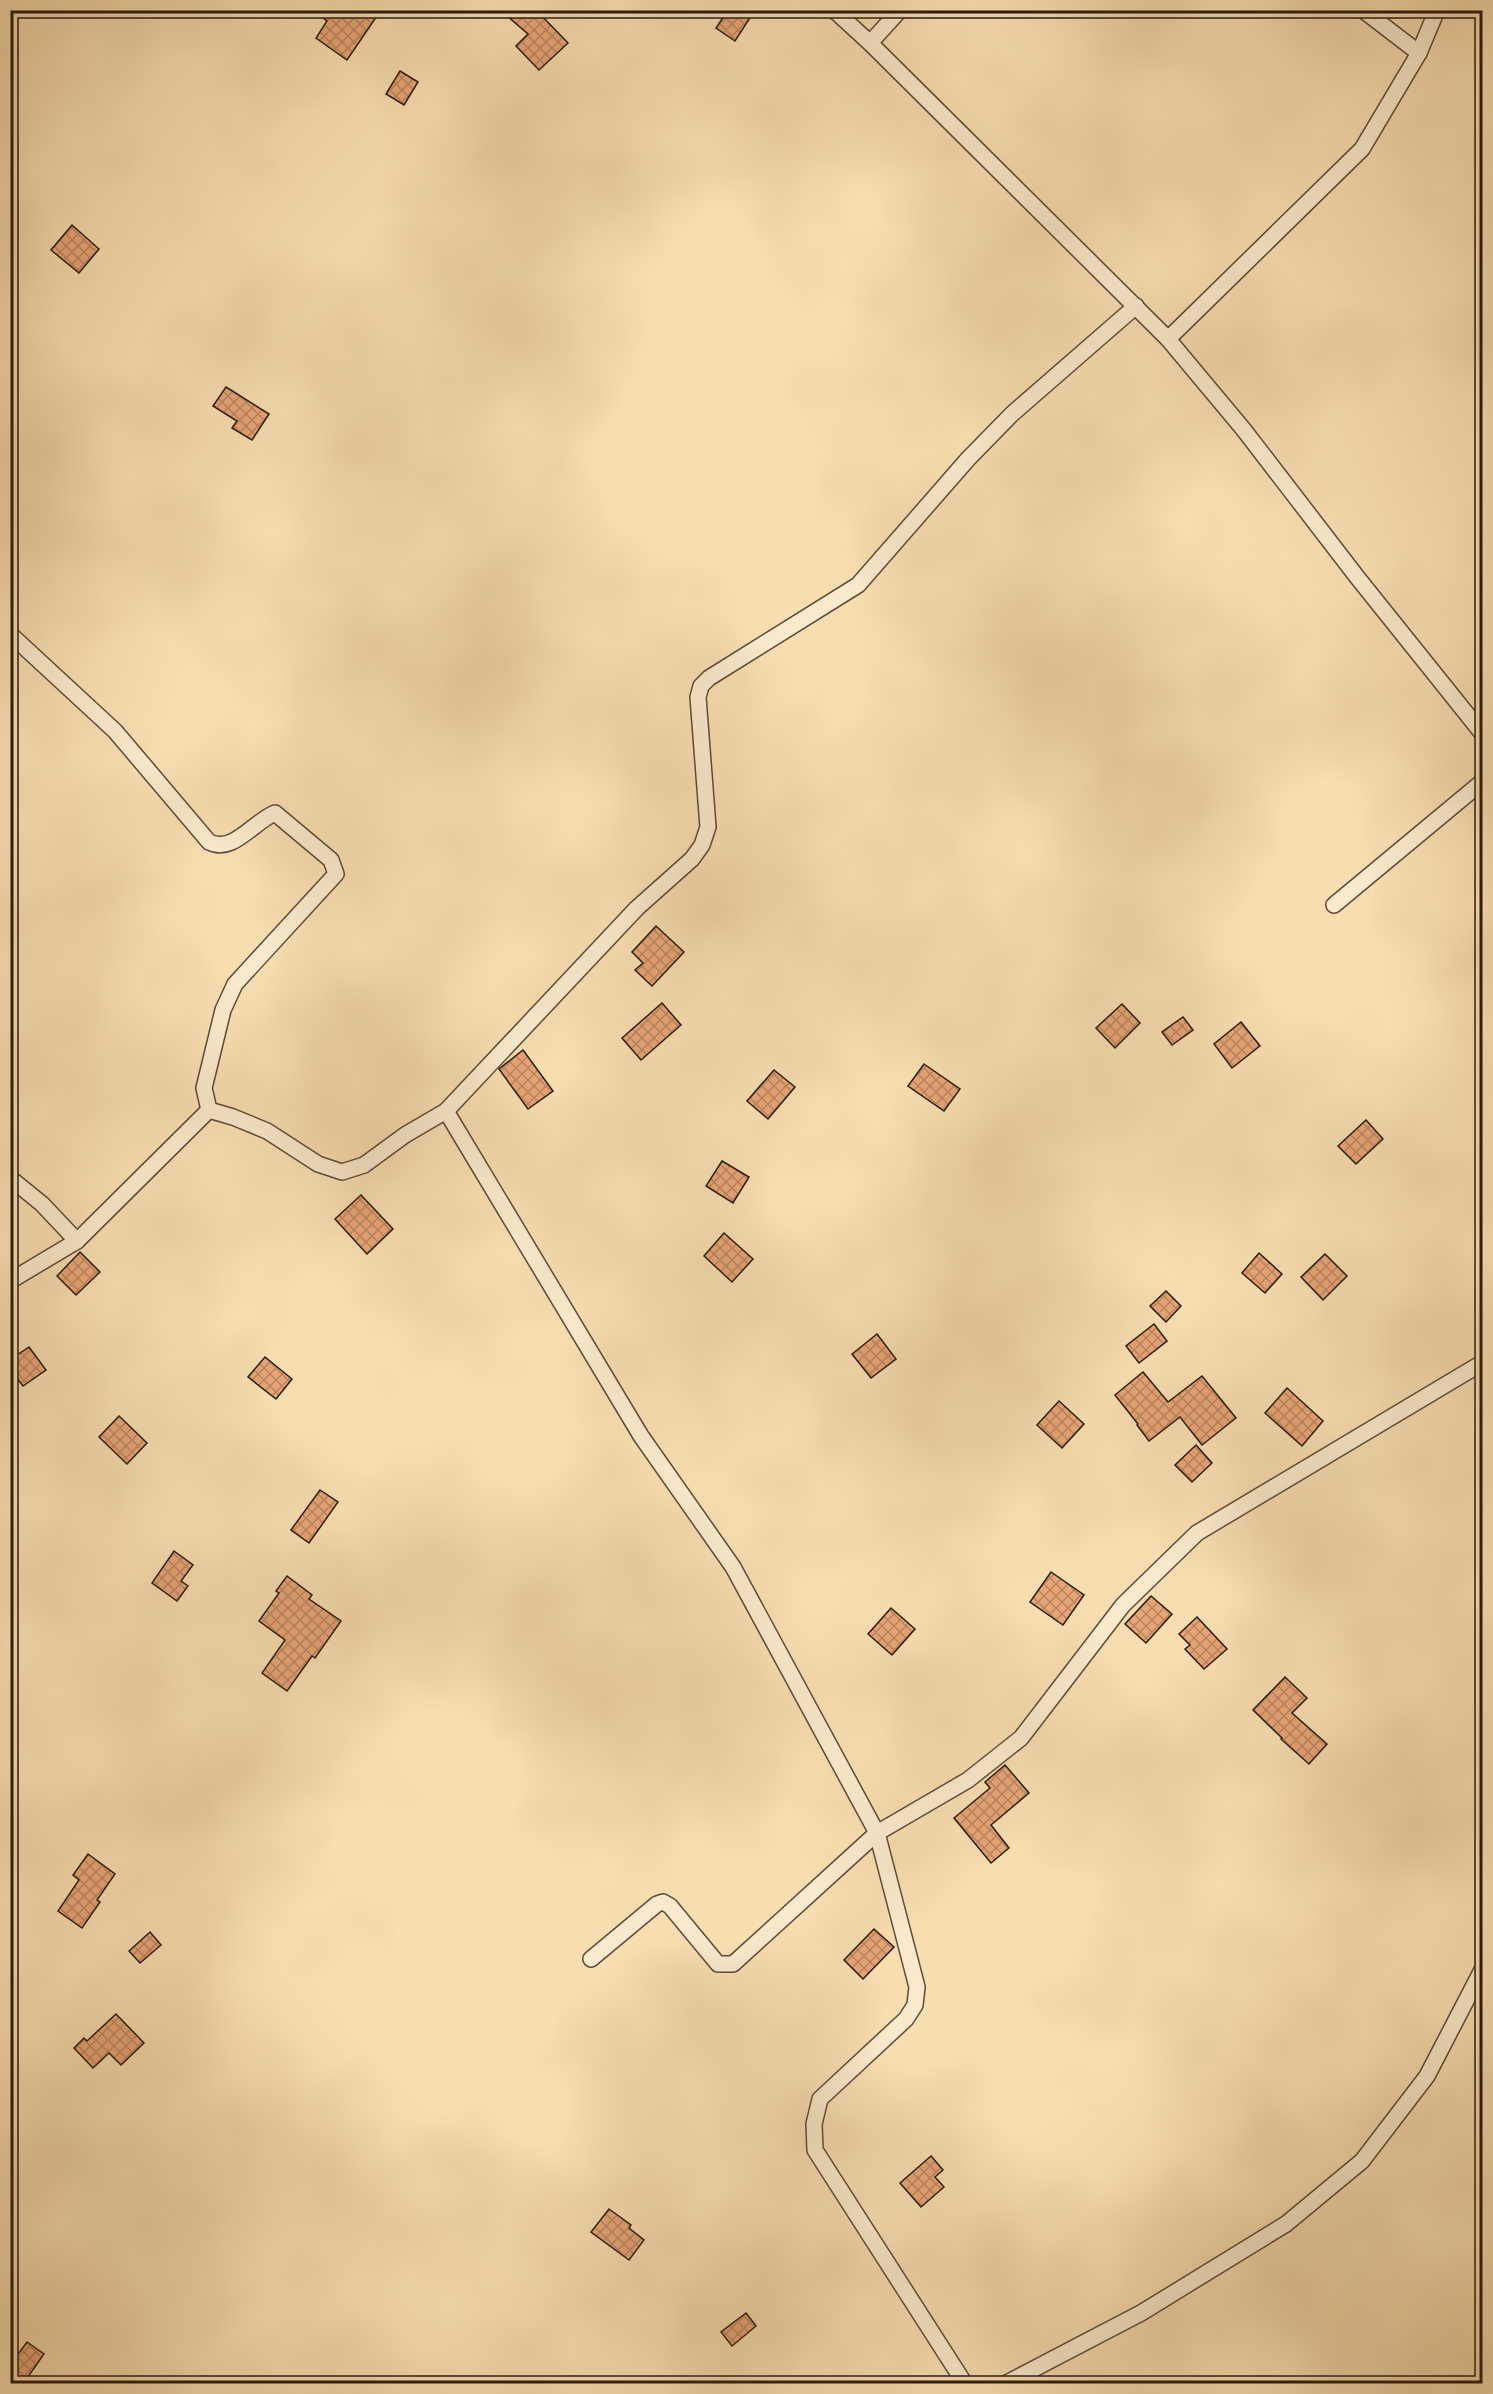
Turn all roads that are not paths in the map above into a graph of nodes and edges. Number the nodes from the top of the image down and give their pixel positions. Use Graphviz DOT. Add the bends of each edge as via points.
graph roads {
  1 [pos="834,10"];
  2 [pos="900,10"];
  3 [pos="1363,10"];
  4 [pos="1437,10"];
  5 [pos="870,43"];
  6 [pos="1419,53"];
  7 [pos="1136,306"];
  8 [pos="1168,339"];
  9 [pos="10,634"];
  10 [pos="1482,733"];
  11 [pos="1482,782"];
  12 [pos="1334,905"];
  13 [pos="209,1110"];
  14 [pos="446,1111"];
  15 [pos="10,1178"];
  16 [pos="77,1241"];
  17 [pos="10,1281"];
  18 [pos="1482,1363"];
  19 [pos="877,1833"];
  20 [pos="591,1959"];
  21 [pos="1482,1970"];
  22 [pos="965,2384"];
  23 [pos="1005,2384"];
  1 -- 5 [label="street"];
  2 -- 5 [label="street"];
  3 -- 6 [label="street"];
  4 -- 6 [label="street"];
  5 -- 7 [label="street"];
  6 -- 8 [label="street" via="1362,149"];
  7 -- 8 [label="street"];
  7 -- 14 [label="street" via="1012,414 858,585 701,686 698,697 708,827 702,844 692,859 637,908"];
  8 -- 10 [label="street"];
  9 -- 13 [label="street" via="115,730 209,842 228,845 275,813 332,860 336,874 329,883 235,984 223,1010 204,1088"];
  11 -- 12 [label="street"];
  13 -- 14 [label="street" via="267,1131 318,1164 342,1172 364,1165"];
  13 -- 16 [label="street"];
  14 -- 19 [label="street" via="641,1436 733,1567"];
  15 -- 16 [label="street"];
  16 -- 17 [label="street"];
  18 -- 19 [label="street" via="1197,1533 1123,1605 1021,1738 968,1780"];
  19 -- 20 [label="street" via="733,1964 718,1964 670,1905 663,1902"];
  19 -- 22 [label="street" via="917,1987 915,2005 906,2019 820,2099 814,2124 815,2150"];
  21 -- 23 [label="street" via="1427,2076 1362,2161 1286,2224 1140,2313"];
}
